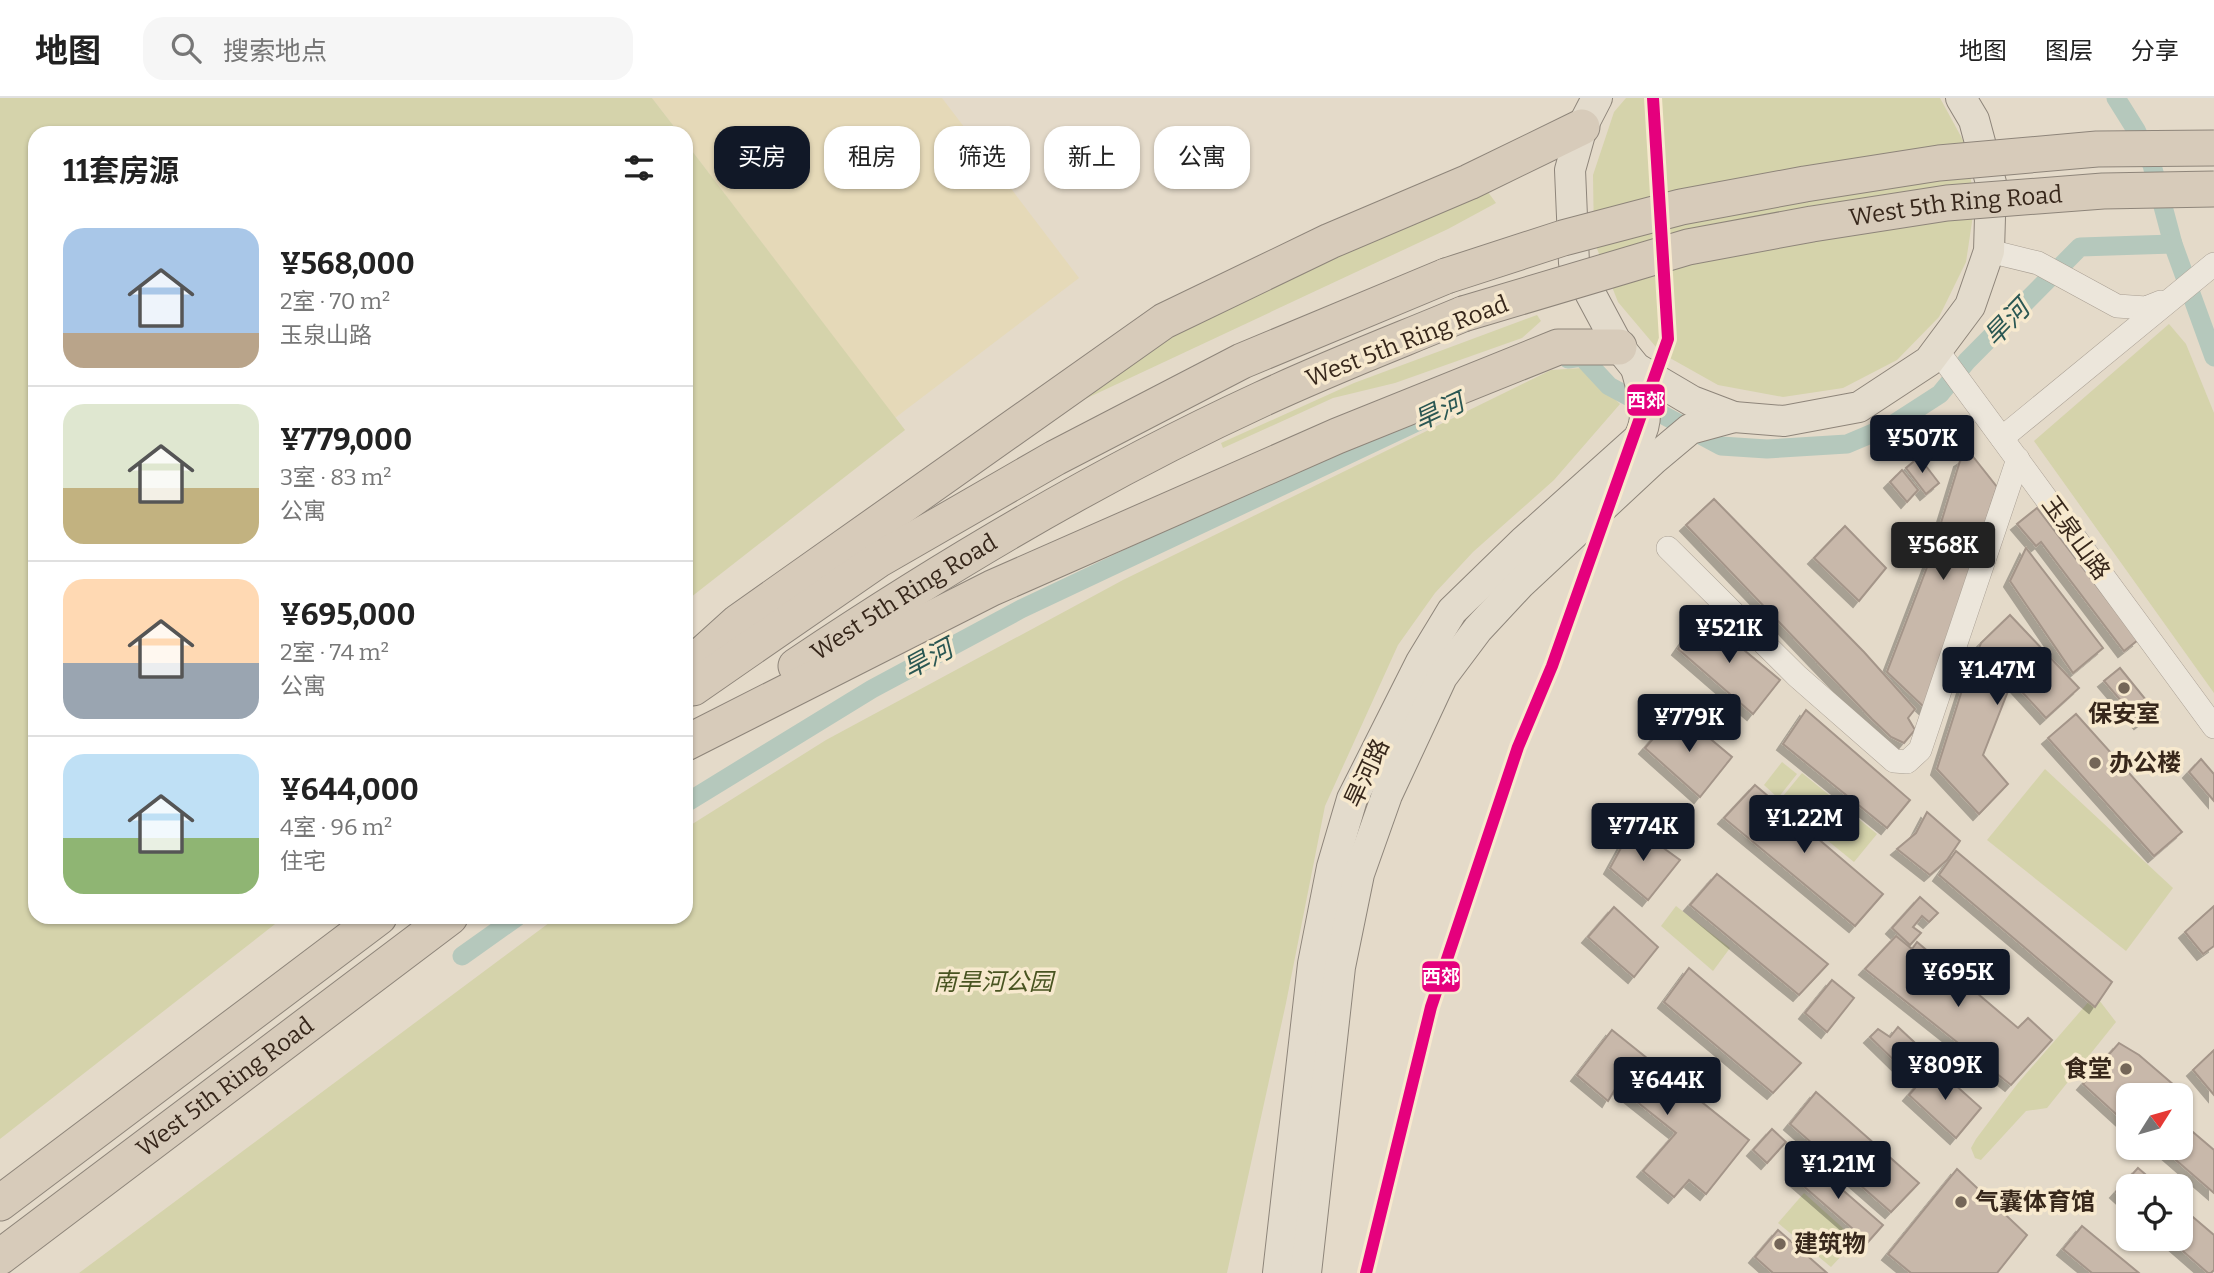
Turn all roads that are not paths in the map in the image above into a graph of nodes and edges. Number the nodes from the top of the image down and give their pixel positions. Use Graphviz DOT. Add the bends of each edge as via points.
graph roads {
  1 [pos="1972,105"];
  2 [pos="1590,113"];
  3 [pos="2214,148"];
  4 [pos="2214,189"];
  5 [pos="1989,251"];
  6 [pos="2214,264"];
  7 [pos="2171,297"];
  8 [pos="1941,354"];
  9 [pos="1628,358"];
  10 [pos="1734,417"];
  11 [pos="2002,438"];
  12 [pos="2018,459"];
  13 [pos="1668,548"];
  14 [pos="693,663"];
  15 [pos="693,687"];
  16 [pos="2214,727"];
  17 [pos="693,737"];
  18 [pos="693,738"];
  19 [pos="370,924"];
  20 [pos="441,924"];
  21 [pos="0,1203"];
  22 [pos="0,1257"];
  23 [pos="1278,1273"];
  24 [pos="1306,1273"];
  1 -- 5 [label="main road" via="1992,183"];
  2 -- 9 [label="main road, 旱河路" via="1570,170 1574,263"];
  2 -- 14 [label="highway" via="1469,182 1164,321 738,622"];
  3 -- 15 [label="highway, West 5th Ring Road, bridge" via="2084,150 1939,163 1818,182 1681,207 1446,276 1242,361 1055,458 878,560"];
  4 -- 17 [label="highway, West 5th Ring Road, bridge" via="2103,191 1947,203 1812,224 1688,247 1463,314 1262,399 1076,493 901,596"];
  5 -- 7 [label="street" via="2038,263 2117,306 2146,308"];
  5 -- 8 [label="main road" via="1970,306"];
  6 -- 7 [label="street"];
  7 -- 11 [label="street"];
  8 -- 10 [label="main road" via="1859,407 1784,421"];
  8 -- 11 [label="street, 玉泉山路"];
  9 -- 10 [label="main road" via="1692,401"];
  9 -- 18 [label="highway" via="1558,347 1337,436 992,588"];
  9 -- 23 [label="main road, 旱河路" via="1647,408 1642,433 1452,611 1352,799 1332,867 1313,964"];
  10 -- 24 [label="main road, 旱河路" via="1690,429 1653,460 1520,584 1442,677 1387,795 1359,874 1340,967"];
  11 -- 12 [label="street, 玉泉山路"];
  12 -- 13 [label="street" via="1920,750 1907,762 1894,761 1797,676"];
  12 -- 16 [label="street, 玉泉山路"];
  19 -- 21 [label="highway, West 5th Ring Road"];
  20 -- 22 [label="highway, West 5th Ring Road"];
}
